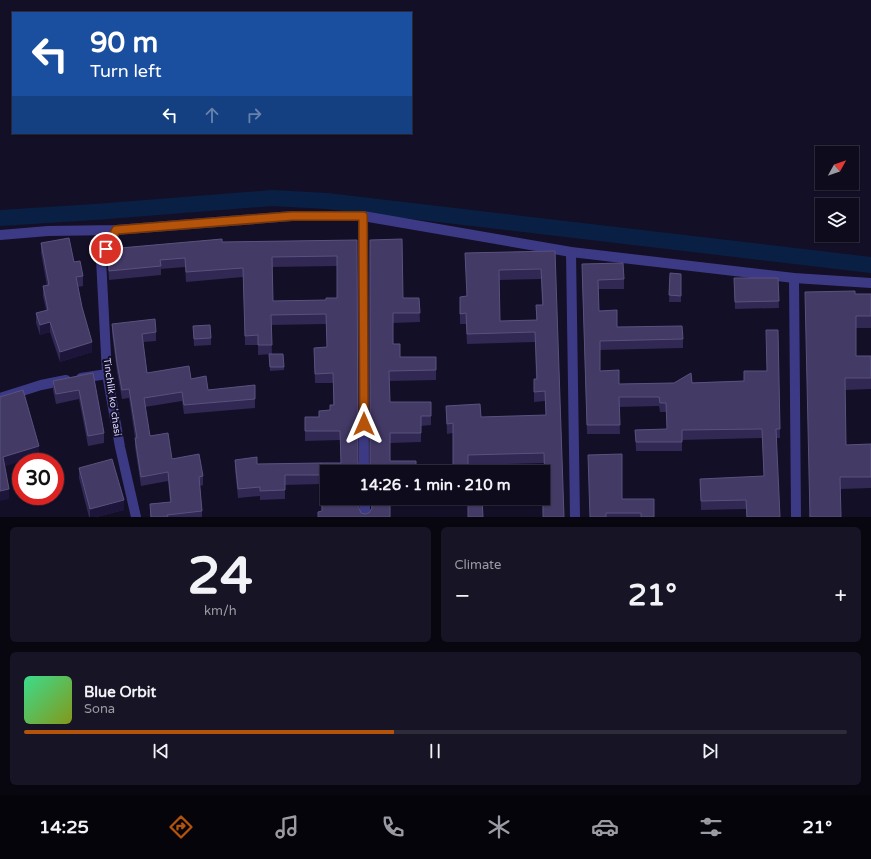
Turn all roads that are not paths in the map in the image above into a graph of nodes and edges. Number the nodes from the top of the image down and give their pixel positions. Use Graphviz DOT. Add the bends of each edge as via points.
graph roads {
  1 [pos="363,216"];
  2 [pos="116,230"];
  3 [pos="0,235"];
  4 [pos="571,252"];
  5 [pos="794,278"];
  6 [pos="871,283"];
  7 [pos="107,374"];
  8 [pos="0,398"];
  9 [pos="364,465"];
  10 [pos="365,505"];
  11 [pos="136,517"];
  12 [pos="365,517"];
  13 [pos="575,517"];
  14 [pos="796,517"];
  1 -- 2 [label="street" via="292,216"];
  1 -- 4 [label="street"];
  1 -- 9 [label="street"];
  2 -- 3 [label="street"];
  2 -- 7 [label="street, Tinchlik koʻchasi" via="101,259"];
  4 -- 5 [label="street"];
  4 -- 13 [label="street"];
  5 -- 6 [label="street"];
  5 -- 14 [label="street"];
  7 -- 8 [label="street" via="41,385"];
  7 -- 11 [label="street, Tinchlik koʻchasi"];
  10 -- 12 [label="street"];
}
